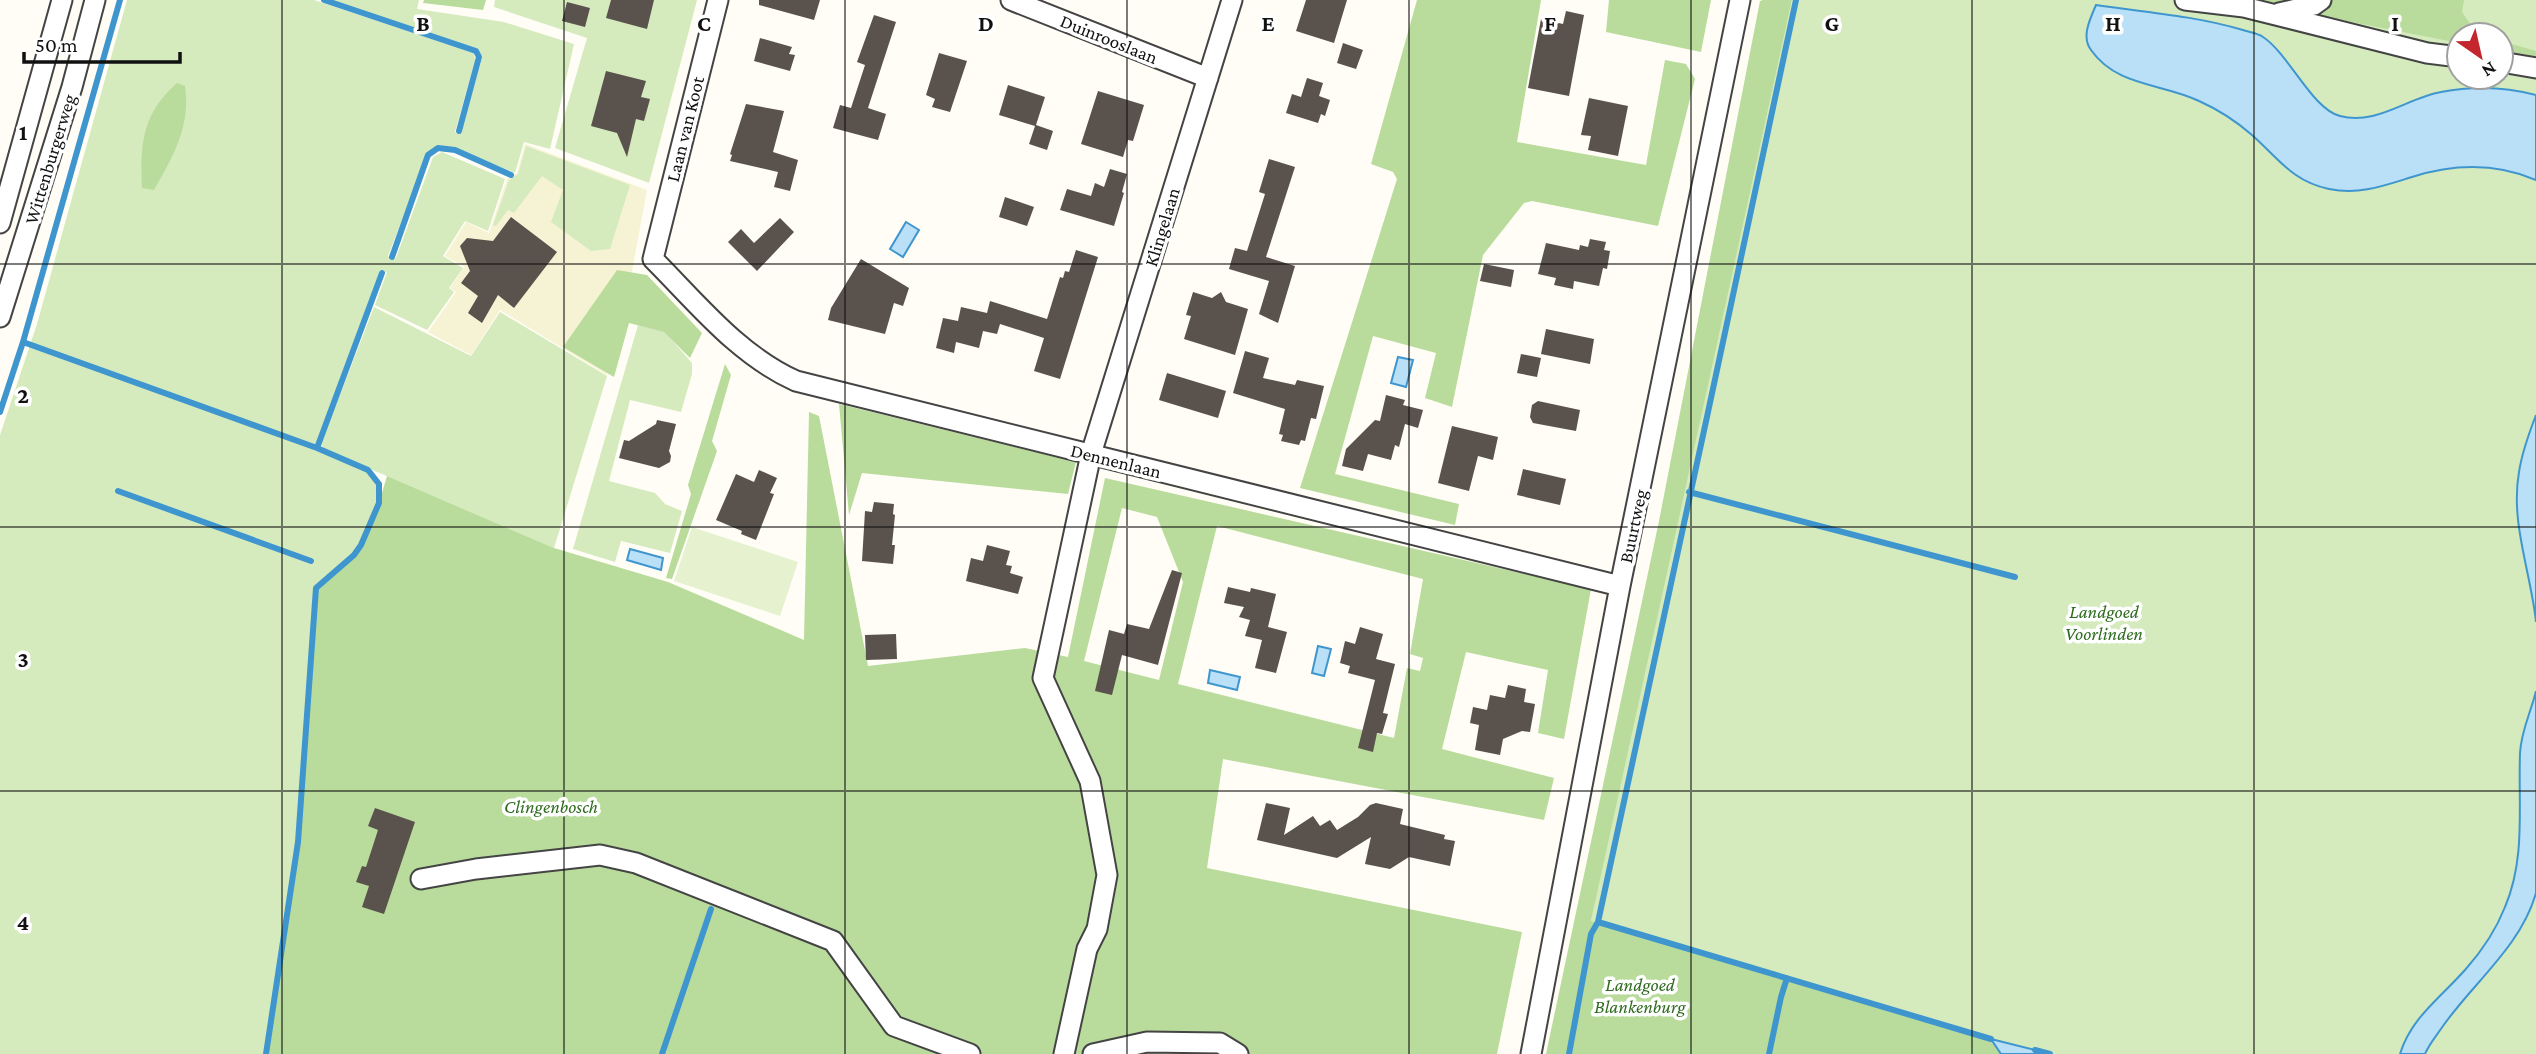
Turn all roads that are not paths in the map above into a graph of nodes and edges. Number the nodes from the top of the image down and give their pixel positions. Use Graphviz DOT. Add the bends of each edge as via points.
graph roads {
  1 [pos="62,0"];
  2 [pos="95,0"];
  3 [pos="718,0"];
  4 [pos="1011,0"];
  5 [pos="1232,0"];
  6 [pos="1740,0"];
  7 [pos="2185,0"];
  8 [pos="2321,0"];
  9 [pos="2273,14"];
  10 [pos="2445,56"];
  11 [pos="2515,64"];
  12 [pos="2536,68"];
  13 [pos="1208,78"];
  14 [pos="0,223"];
  15 [pos="653,258"];
  16 [pos="0,317"];
  17 [pos="1091,454"];
  18 [pos="1620,586"];
  19 [pos="421,879"];
  20 [pos="970,1054"];
  21 [pos="1064,1054"];
  22 [pos="1093,1054"];
  23 [pos="1238,1054"];
  24 [pos="1531,1054"];
  1 -- 14 [label="street, Wittenburgerweg"];
  2 -- 16 [label="street, Wittenburgerweg"];
  3 -- 15 [label="street, Laan van Koot"];
  4 -- 13 [label="street, Duinrooslaan"];
  5 -- 13 [label="street, Klingelaan"];
  6 -- 18 [label="street, Buurtweg"];
  7 -- 9 [label="street"];
  8 -- 9 [label="street"];
  9 -- 10 [label="street"];
  11 -- 12 [label="street"];
  13 -- 17 [label="street, Klingelaan"];
  15 -- 17 [label="street, Dennenlaan" via="747,353 796,381"];
  17 -- 18 [label="street, Dennenlaan"];
  17 -- 21 [label="street, Klingelaan" via="1043,678 1090,781 1107,875"];
  18 -- 24 [label="street, Buurtweg"];
  19 -- 20 [label="street" via="600,856 636,863 833,941 894,1026"];
  22 -- 23 [label="street" via="1147,1042 1220,1043"];
}
